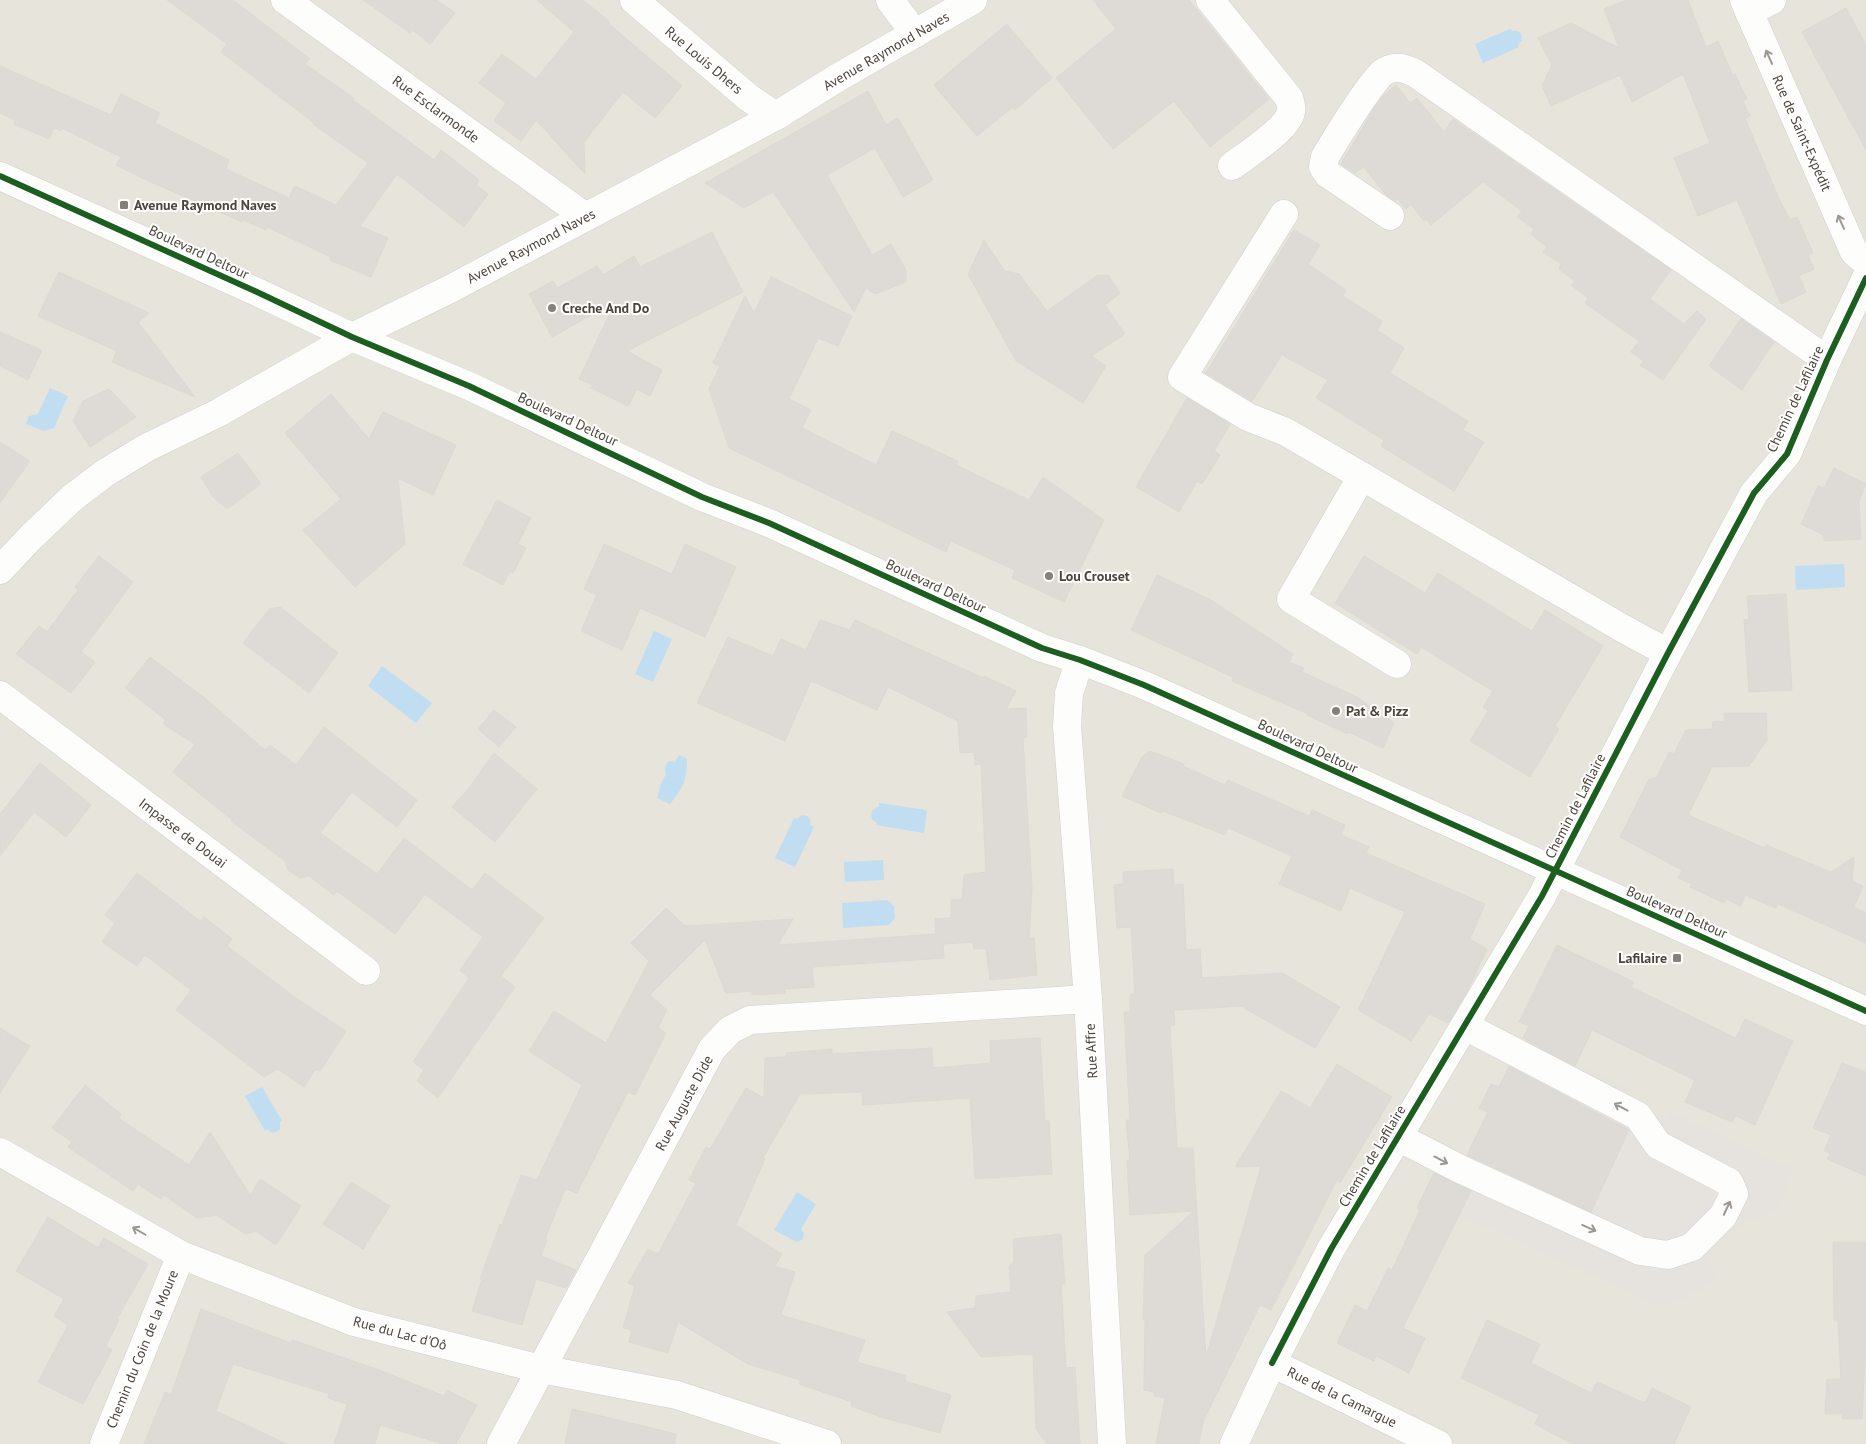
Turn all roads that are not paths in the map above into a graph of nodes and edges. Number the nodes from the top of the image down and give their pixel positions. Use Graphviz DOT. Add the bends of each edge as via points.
graph roads {
  1 [pos="286,0"];
  2 [pos="634,0"];
  3 [pos="890,0"];
  4 [pos="973,0"];
  5 [pos="1210,0"];
  6 [pos="1755,4"];
  7 [pos="915,34"];
  8 [pos="776,116"];
  9 [pos="1232,166"];
  10 [pos="0,176"];
  11 [pos="1284,214"];
  12 [pos="1390,216"];
  13 [pos="586,217"];
  14 [pos="1866,262"];
  15 [pos="1866,278"];
  16 [pos="352,337"];
  17 [pos="1827,360"];
  18 [pos="1362,476"];
  19 [pos="0,570"];
  20 [pos="1668,653"];
  21 [pos="1080,660"];
  22 [pos="1397,664"];
  23 [pos="0,695"];
  24 [pos="1556,871"];
  25 [pos="366,971"];
  26 [pos="1088,999"];
  27 [pos="1866,1011"];
  28 [pos="1464,1026"];
  29 [pos="1398,1137"];
  30 [pos="0,1152"];
  31 [pos="181,1255"];
  32 [pos="1272,1363"];
  33 [pos="542,1369"];
  34 [pos="104,1444"];
  35 [pos="501,1444"];
  36 [pos="827,1444"];
  37 [pos="1112,1444"];
  38 [pos="1234,1444"];
  39 [pos="1438,1444"];
  1 -- 13 [label="street, Rue Esclarmonde"];
  2 -- 8 [label="street, Rue Louis Dhers" via="749,98"];
  3 -- 7 [label="street"];
  4 -- 7 [label="street, Avenue Raymond Naves"];
  5 -- 9 [label="street" via="1288,98 1292,108 1281,128"];
  14 -- 6 [label="street, Rue de Saint-Expédit, one-way" via="1854,252"];
  7 -- 8 [label="street, Avenue Raymond Naves"];
  8 -- 13 [label="street, Avenue Raymond Naves"];
  10 -- 16 [label="street, Boulevard Deltour"];
  11 -- 18 [label="street" via="1182,377 1248,418 1286,432"];
  12 -- 17 [label="street" via="1328,174 1323,167 1325,157 1372,86 1384,71 1399,66 1423,78"];
  13 -- 16 [label="street, Avenue Raymond Naves"];
  15 -- 17 [label="street, Chemin de Lafilaire"];
  16 -- 19 [label="street, Avenue Raymond Naves" via="104,473 72,498"];
  16 -- 21 [label="street, Boulevard Deltour" via="469,386 702,497 769,523 1042,648"];
  17 -- 20 [label="street, Chemin de Lafilaire" via="1787,454 1754,493"];
  18 -- 20 [label="street"];
  18 -- 22 [label="street" via="1291,599"];
  20 -- 24 [label="street, Chemin de Lafilaire"];
  21 -- 24 [label="street, Boulevard Deltour" via="1144,685"];
  21 -- 26 [label="street, Rue Affre" via="1069,693 1067,726"];
  23 -- 25 [label="street, Impasse de Douai"];
  24 -- 27 [label="street, Boulevard Deltour"];
  24 -- 28 [label="street, Chemin de Lafilaire"];
  26 -- 33 [label="street, Rue Auguste Dide" via="750,1020 730,1030 712,1049"];
  26 -- 37 [label="street, Rue Affre"];
  28 -- 29 [label="street, Chemin de Lafilaire"];
  29 -- 28 [label="street, one-way" via="1460,1169 1640,1251 1668,1255 1692,1247 1724,1216 1734,1194 1728,1182 1658,1145 1638,1116"];
  29 -- 32 [label="street, Chemin de Lafilaire" via="1331,1249"];
  31 -- 30 [label="street, Rue du Lac d'Oô, one-way"];
  31 -- 33 [label="street, Rue du Lac d'Oô" via="354,1322"];
  31 -- 34 [label="street, Chemin du Coin de la Moure"];
  32 -- 38 [label="street, Chemin de Lafilaire"];
  32 -- 39 [label="street, Rue de la Camargue"];
  33 -- 35 [label="street, Rue Auguste Dide"];
  33 -- 36 [label="street, Rue du Lac d'Oô" via="677,1395"];
}
